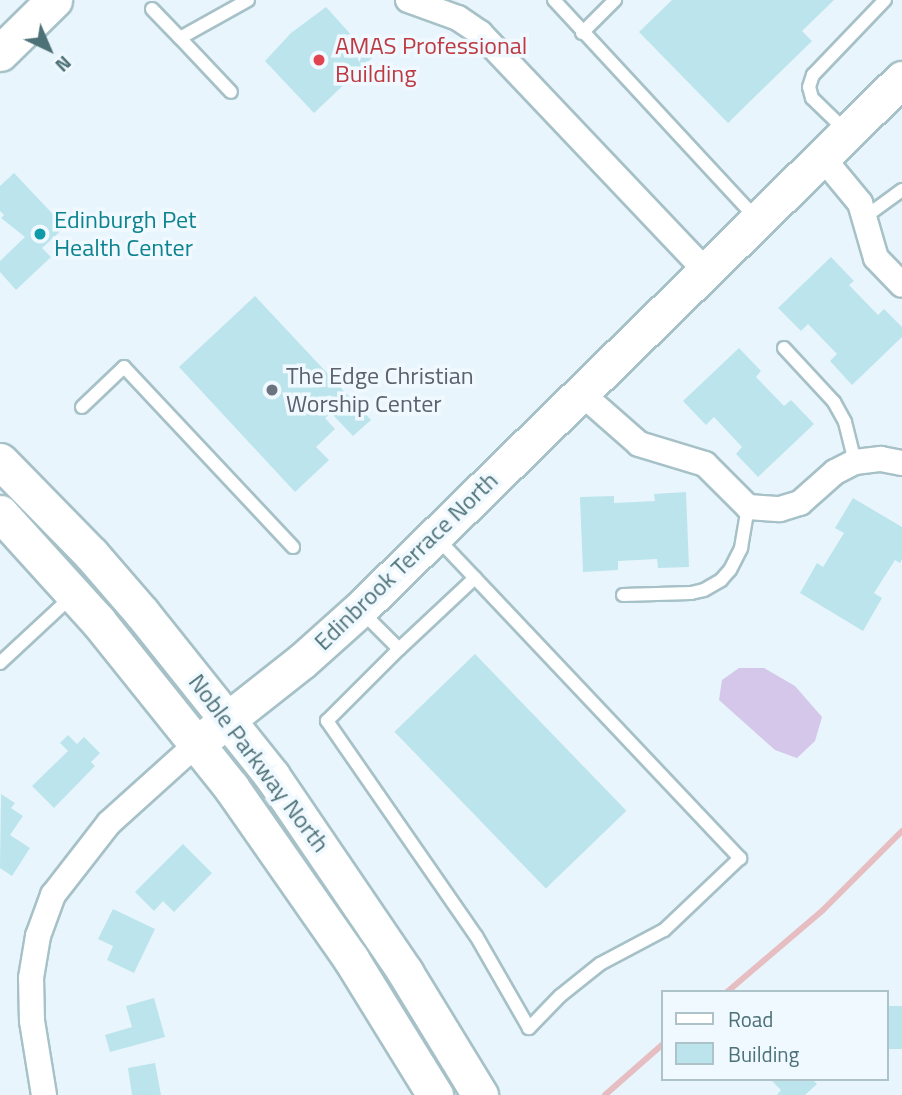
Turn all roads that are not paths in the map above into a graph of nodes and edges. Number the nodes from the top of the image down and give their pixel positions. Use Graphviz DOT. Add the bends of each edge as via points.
graph roads {
  1 [pos="54,0"];
  2 [pos="248,0"];
  3 [pos="554,0"];
  4 [pos="615,0"];
  5 [pos="885,0"];
  6 [pos="416,1"];
  7 [pos="152,9"];
  8 [pos="582,33"];
  9 [pos="180,38"];
  10 [pos="0,53"];
  11 [pos="902,79"];
  12 [pos="231,92"];
  13 [pos="847,133"];
  14 [pos="822,157"];
  15 [pos="902,190"];
  16 [pos="865,217"];
  17 [pos="758,219"];
  18 [pos="705,270"];
  19 [pos="902,285"];
  20 [pos="784,348"];
  21 [pos="580,393"];
  22 [pos="82,407"];
  23 [pos="0,461"];
  24 [pos="855,462"];
  25 [pos="902,463"];
  26 [pos="748,507"];
  27 [pos="0,513"];
  28 [pos="434,535"];
  29 [pos="293,547"];
  30 [pos="475,578"];
  31 [pos="75,594"];
  32 [pos="623,595"];
  33 [pos="360,609"];
  34 [pos="399,649"];
  35 [pos="0,663"];
  36 [pos="228,719"];
  37 [pos="198,743"];
  38 [pos="44,1095"];
  39 [pos="435,1095"];
  40 [pos="480,1095"];
  1 -- 10 [label="main road"];
  2 -- 9 [label="lane"];
  3 -- 8 [label="lane"];
  4 -- 8 [label="lane"];
  5 -- 13 [label="lane" via="813,75 808,87 812,98"];
  6 -- 18 [label="street" via="458,18 480,33"];
  7 -- 9 [label="lane"];
  8 -- 17 [label="lane"];
  9 -- 12 [label="lane"];
  11 -- 13 [label="main road, Edinbrook Terrace North"];
  13 -- 14 [label="main road, Edinbrook Terrace North"];
  14 -- 16 [label="street" via="852,190"];
  14 -- 17 [label="main road, Edinbrook Terrace North"];
  15 -- 16 [label="lane"];
  16 -- 19 [label="street" via="876,258"];
  17 -- 18 [label="main road, Edinbrook Terrace North"];
  18 -- 21 [label="main road, Edinbrook Terrace North"];
  20 -- 24 [label="lane" via="834,402 845,422"];
  21 -- 26 [label="street" via="639,443 705,464"];
  21 -- 28 [label="main road, Edinbrook Terrace North"];
  22 -- 29 [label="lane" via="124,367"];
  23 -- 36 [label="main road, Noble Parkway North" via="91,554"];
  24 -- 25 [label="street" via="881,459"];
  24 -- 26 [label="street" via="835,472 800,503 780,509"];
  26 -- 32 [label="lane" via="741,548 721,580 691,593"];
  27 -- 31 [label="main road, Noble Parkway North"];
  28 -- 30 [label="lane"];
  28 -- 33 [label="main road, Edinbrook Terrace North"];
  30 -- 34 [label="lane"];
  30 -- 34 [label="lane" via="740,858 664,930 600,964 529,1028 476,936 327,721"];
  31 -- 35 [label="lane"];
  31 -- 37 [label="main road, Noble Parkway North"];
  33 -- 34 [label="lane"];
  33 -- 36 [label="main road, Edinbrook Terrace North" via="302,662"];
  36 -- 37 [label="main road, Edinbrook Terrace North"];
  36 -- 40 [label="main road, Noble Parkway North" via="362,904"];
  37 -- 38 [label="street, Edinbrook Terrace North" via="109,823 53,895 38,936 31,978 32,1021"];
  37 -- 39 [label="main road, Noble Parkway North" via="314,904"];
}
